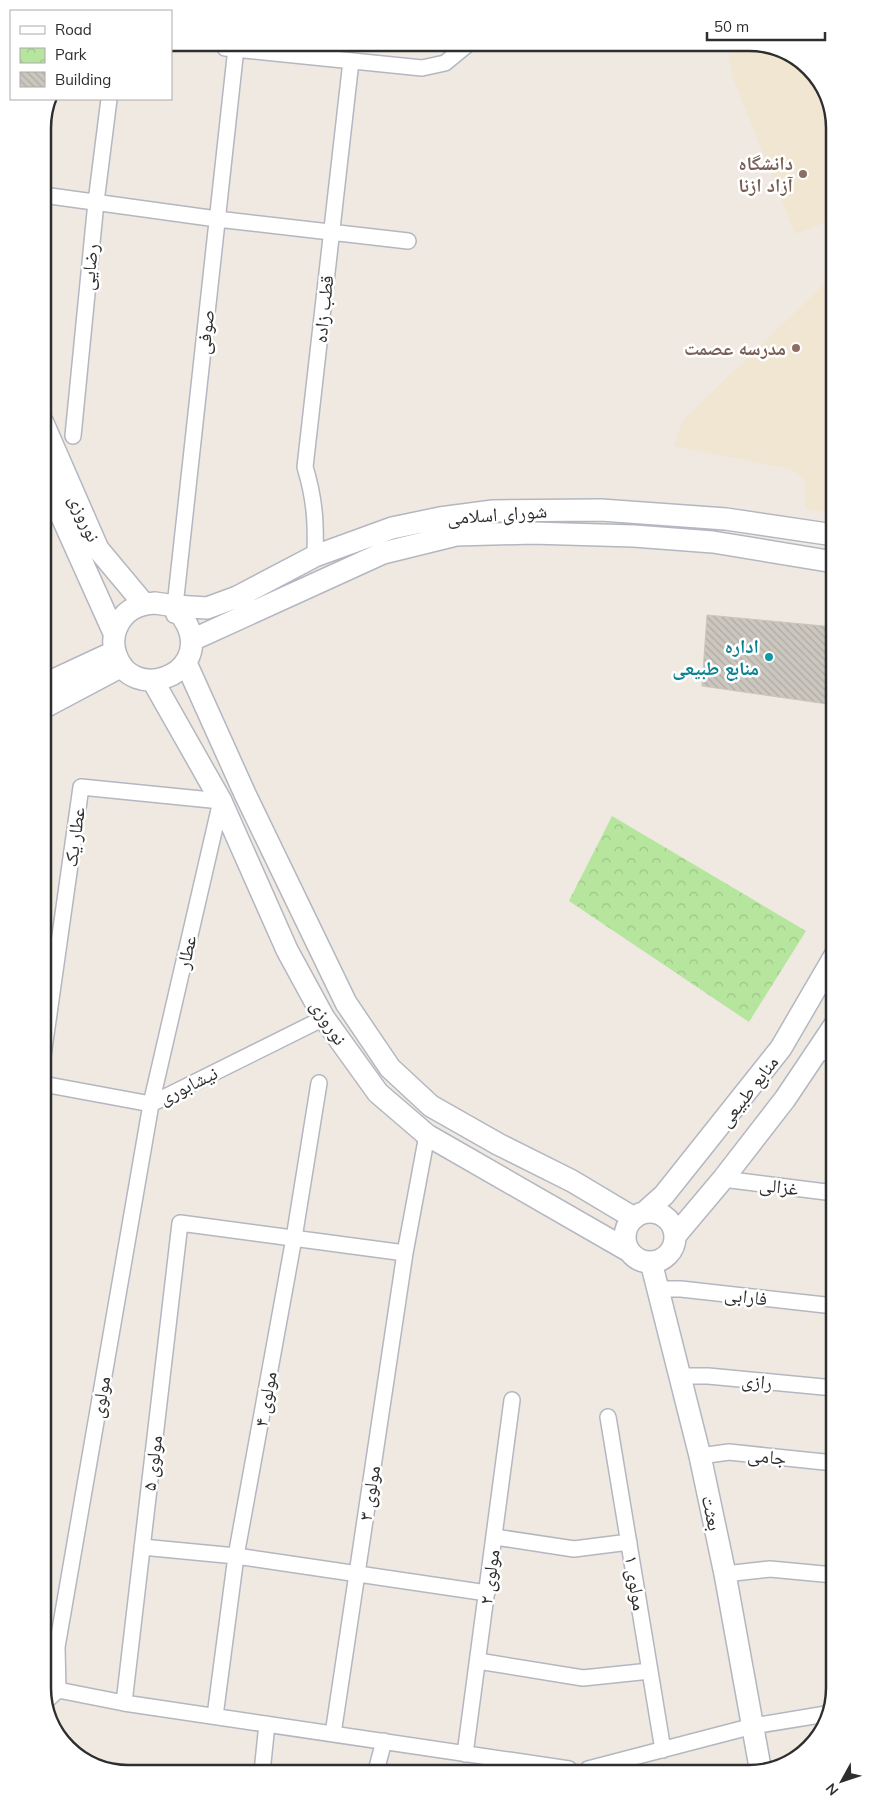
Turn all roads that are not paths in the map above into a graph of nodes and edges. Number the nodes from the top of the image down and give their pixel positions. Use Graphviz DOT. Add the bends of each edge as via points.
graph roads {
  1 [pos="232,51"];
  2 [pos="259,51"];
  3 [pos="460,51"];
  4 [pos="351,61"];
  5 [pos="109,100"];
  6 [pos="51,195"];
  7 [pos="96,202"];
  8 [pos="217,219"];
  9 [pos="331,232"];
  10 [pos="408,241"];
  11 [pos="73,436"];
  12 [pos="51,440"];
  13 [pos="51,495"];
  14 [pos="826,534"];
  15 [pos="315,556"];
  16 [pos="826,561"];
  17 [pos="144,604"];
  18 [pos="174,611"];
  19 [pos="192,640"];
  20 [pos="117,650"];
  21 [pos="186,663"];
  22 [pos="51,681"];
  23 [pos="153,682"];
  24 [pos="51,702"];
  25 [pos="221,800"];
  26 [pos="826,971"];
  27 [pos="51,999"];
  28 [pos="324,1018"];
  29 [pos="826,1052"];
  30 [pos="319,1083"];
  31 [pos="51,1085"];
  32 [pos="151,1104"];
  33 [pos="428,1135"];
  34 [pos="723,1179"];
  35 [pos="826,1192"];
  36 [pos="640,1215"];
  37 [pos="675,1236"];
  38 [pos="294,1238"];
  39 [pos="629,1251"];
  40 [pos="405,1253"];
  41 [pos="651,1262"];
  42 [pos="658,1289"];
  43 [pos="826,1305"];
  44 [pos="680,1376"];
  45 [pos="826,1387"];
  46 [pos="512,1400"];
  47 [pos="608,1417"];
  48 [pos="700,1456"];
  49 [pos="826,1462"];
  50 [pos="495,1537"];
  51 [pos="629,1542"];
  52 [pos="142,1547"];
  53 [pos="236,1556"];
  54 [pos="356,1573"];
  55 [pos="726,1574"];
  56 [pos="826,1574"];
  57 [pos="488,1593"];
  58 [pos="478,1661"];
  59 [pos="650,1671"];
  60 [pos="58,1690"];
  61 [pos="52,1696"];
  62 [pos="124,1703"];
  63 [pos="821,1715"];
  64 [pos="215,1716"];
  65 [pos="267,1724"];
  66 [pos="752,1726"];
  67 [pos="333,1734"];
  68 [pos="384,1741"];
  69 [pos="663,1750"];
  70 [pos="465,1754"];
  71 [pos="759,1763"];
  72 [pos="497,1764"];
  73 [pos="624,1764"];
  74 [pos="263,1765"];
  75 [pos="378,1765"];
  76 [pos="511,1765"];
  1 -- 8 [label="street, صوفی"];
  2 -- 4 [label="street"];
  3 -- 4 [label="street" via="445,63 422,68"];
  4 -- 9 [label="street, قطب زاده"];
  5 -- 7 [label="street, رضایی"];
  6 -- 7 [label="street"];
  7 -- 8 [label="street"];
  7 -- 11 [label="street, رضایی"];
  8 -- 9 [label="street"];
  8 -- 18 [label="street, صوفی"];
  9 -- 10 [label="street"];
  9 -- 15 [label="street, قطب زاده" via="305,467 314,496"];
  12 -- 17 [label="street, نوروزی" via="98,549"];
  13 -- 20 [label="street, نوروزی"];
  14 -- 15 [label="street, شورای اسلامی" via="726,519 601,510 493,511 392,528"];
  15 -- 18 [label="street, شورای اسلامی" via="237,597 207,608"];
  16 -- 19 [label="street, شورای اسلامی" via="713,542 634,536 456,535 383,553"];
  17 -- 18 [label="street"];
  17 -- 20 [label="street" via="125,614"];
  18 -- 19 [label="street" via="189,629"];
  19 -- 21 [label="street"];
  20 -- 22 [label="street"];
  20 -- 23 [label="street" via="136,677"];
  20 -- 24 [label="street"];
  21 -- 23 [label="street" via="177,673"];
  21 -- 36 [label="street, نوروزی" via="346,1003 390,1068 431,1106 498,1144"];
  23 -- 25 [label="street, نوروزی"];
  25 -- 27 [label="street, عطار یک" via="81,787"];
  25 -- 28 [label="street, نوروزی" via="287,950"];
  25 -- 32 [label="street, عطار"];
  26 -- 36 [label="street, منابع طبیعی" via="781,1048 670,1188"];
  28 -- 32 [label="street, نیشابوری"];
  28 -- 33 [label="street, نوروزی" via="378,1093"];
  29 -- 34 [label="street, منابع طبیعی"];
  30 -- 38 [label="street, مولوی ۴"];
  31 -- 32 [label="street, نیشابوری"];
  32 -- 60 [label="street, مولوی" via="57,1647"];
  33 -- 39 [label="street, نوروزی"];
  33 -- 40 [label="street, مولوی ۳"];
  34 -- 35 [label="street, غزالی"];
  34 -- 37 [label="street, منابع طبیعی"];
  36 -- 37 [label="street" via="656,1213 665,1217"];
  36 -- 39 [label="street" via="627,1227 625,1239"];
  37 -- 41 [label="street" via="674,1245 668,1253"];
  38 -- 40 [label="street"];
  38 -- 52 [label="street, مولوی ۵" via="180,1223"];
  38 -- 53 [label="street, مولوی ۴"];
  39 -- 41 [label="street"];
  40 -- 54 [label="street, مولوی ۳"];
  41 -- 42 [label="street, بعثت"];
  42 -- 43 [label="street, فارابی"];
  42 -- 44 [label="street, بعثت"];
  44 -- 45 [label="street, رازی"];
  44 -- 48 [label="street, بعثت"];
  46 -- 50 [label="street, مولوی ۲"];
  47 -- 51 [label="street, مولوی ۱"];
  48 -- 49 [label="street, جامی" via="730,1452"];
  48 -- 55 [label="street, بعثت"];
  50 -- 51 [label="street" via="574,1549"];
  50 -- 57 [label="street, مولوی ۲"];
  51 -- 59 [label="street, مولوی ۱"];
  52 -- 53 [label="street"];
  52 -- 62 [label="street, مولوی ۵"];
  53 -- 54 [label="street"];
  53 -- 64 [label="street, مولوی ۴"];
  54 -- 57 [label="street"];
  54 -- 67 [label="street, مولوی ۳"];
  55 -- 56 [label="street" via="770,1569"];
  55 -- 66 [label="street, بعثت"];
  57 -- 58 [label="street, مولوی ۲"];
  58 -- 59 [label="street" via="582,1678"];
  58 -- 70 [label="street, مولوی ۲"];
  59 -- 69 [label="street, مولوی ۱"];
  60 -- 61 [label="street"];
  60 -- 62 [label="street"];
  62 -- 64 [label="street"];
  63 -- 66 [label="street"];
  64 -- 65 [label="street"];
  65 -- 67 [label="street"];
  65 -- 74 [label="street"];
  66 -- 69 [label="street"];
  66 -- 71 [label="street, بعثت"];
  67 -- 68 [label="street"];
  68 -- 70 [label="street"];
  68 -- 75 [label="street"];
  69 -- 73 [label="street"];
  70 -- 72 [label="street"];
  72 -- 76 [label="street"];
}
